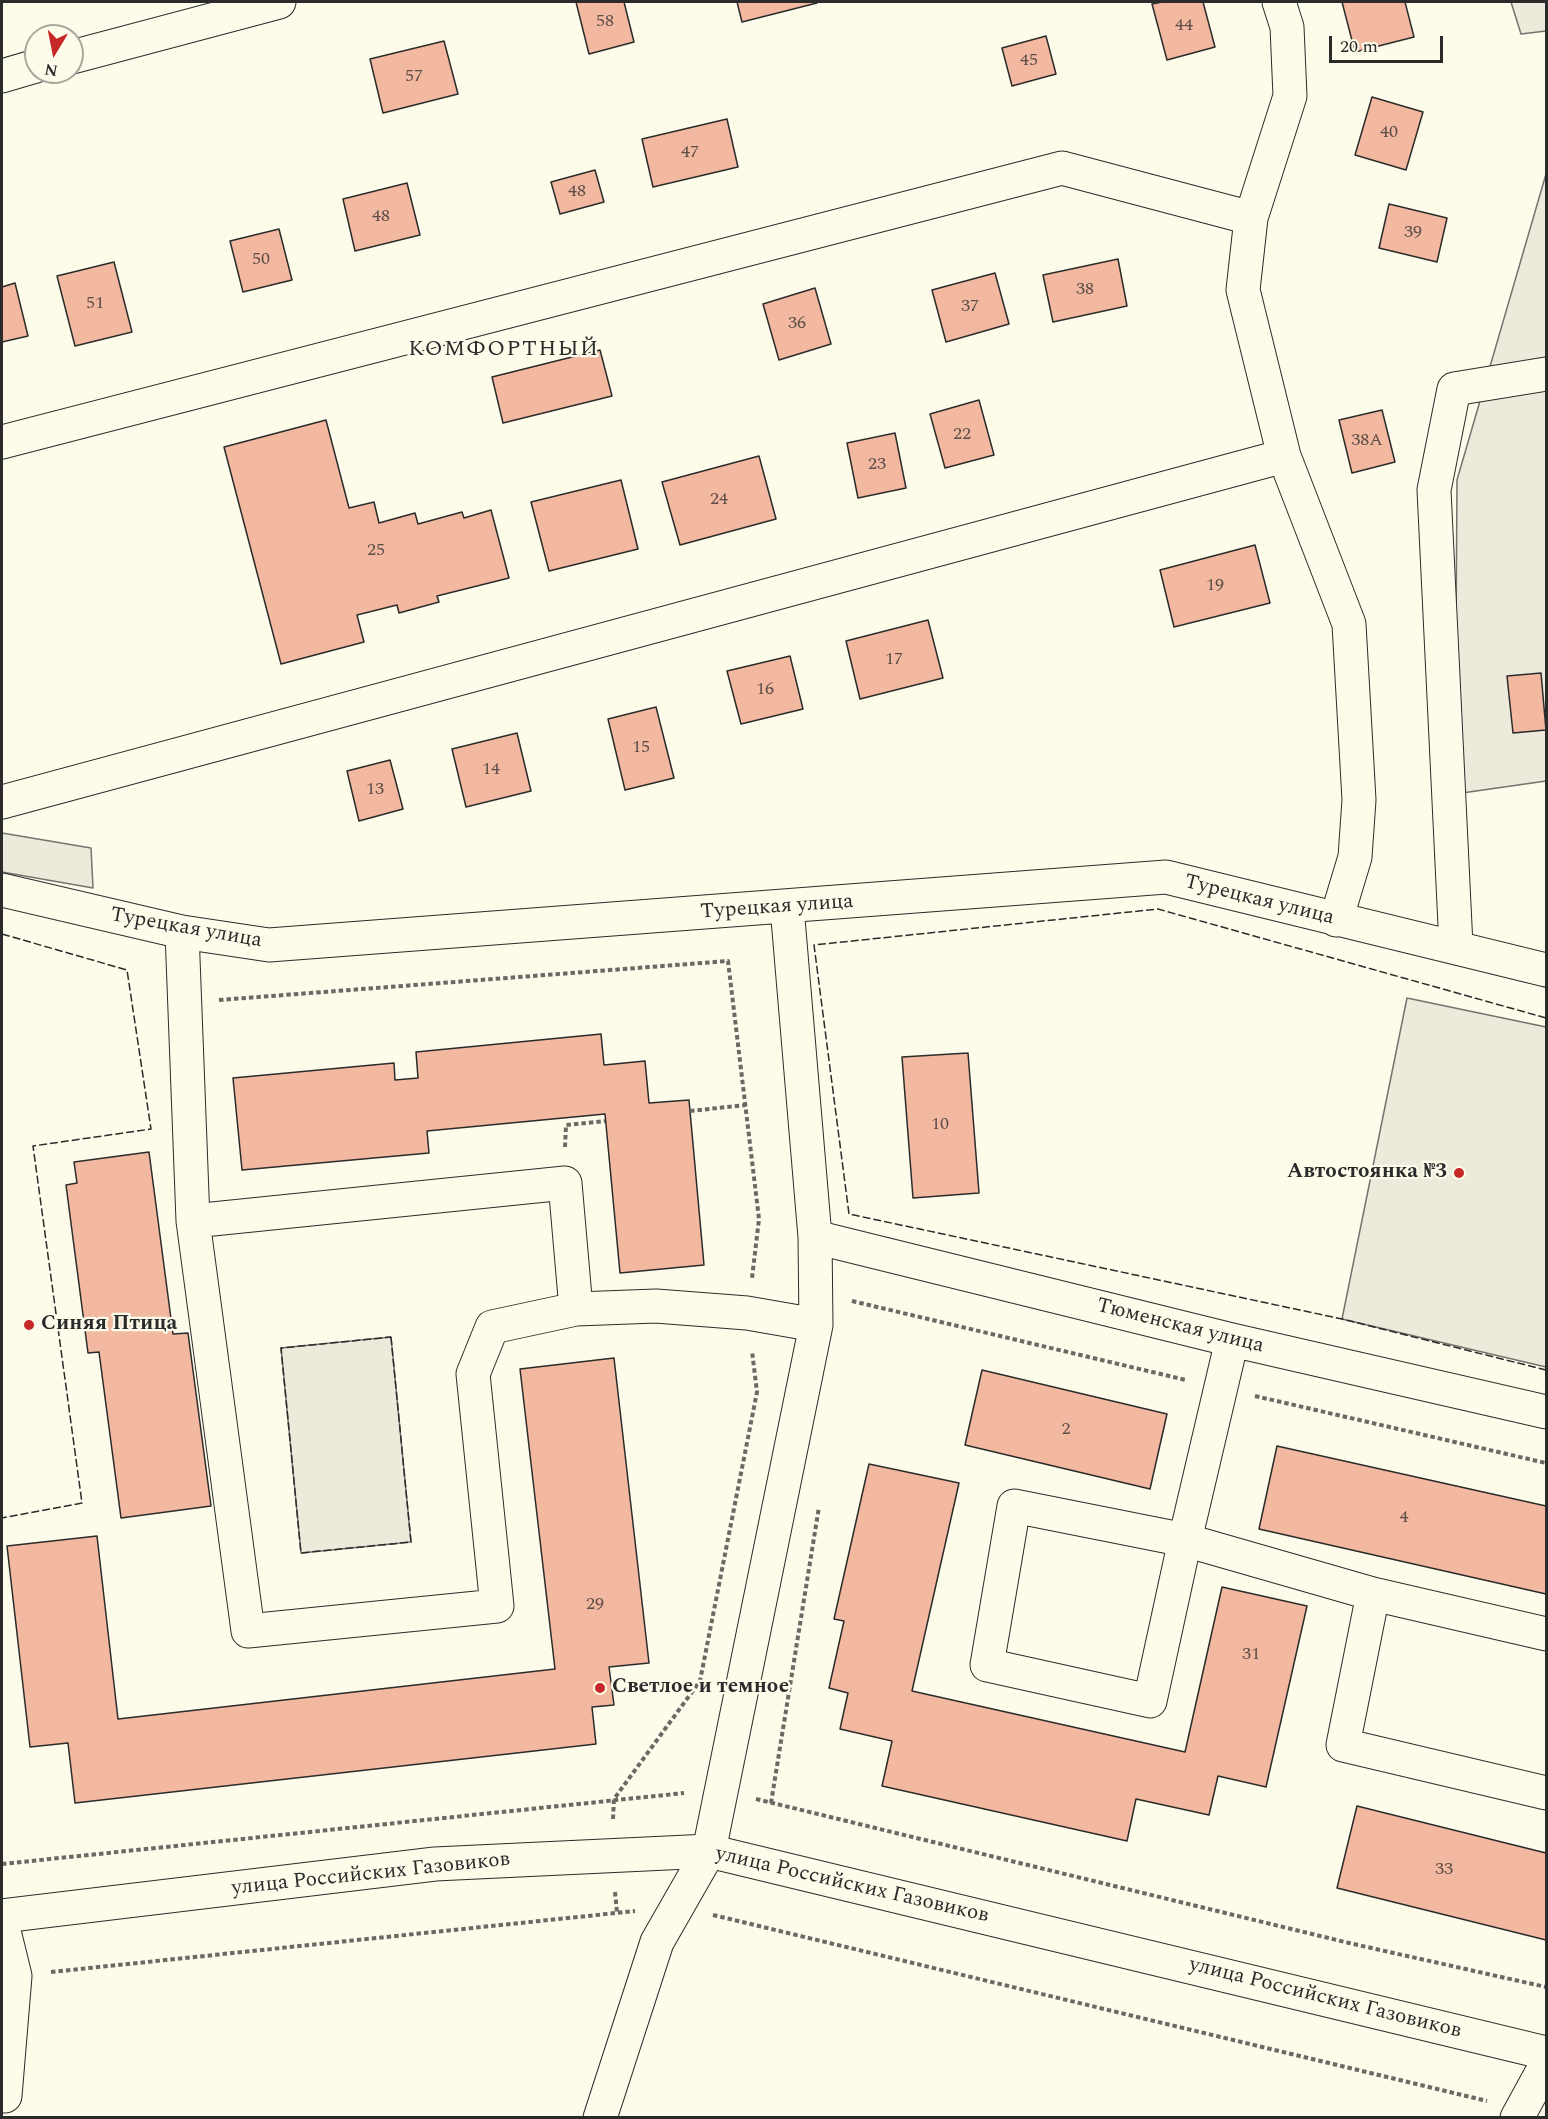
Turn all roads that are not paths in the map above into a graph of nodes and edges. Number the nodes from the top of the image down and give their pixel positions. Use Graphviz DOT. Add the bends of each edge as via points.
graph roads {
  1 [pos="279,2"];
  2 [pos="1279,2"];
  3 [pos="84,54"];
  4 [pos="24,70"];
  5 [pos="2,76"];
  6 [pos="1251,218"];
  7 [pos="1546,374"];
  8 [pos="2,442"];
  9 [pos="1284,456"];
  10 [pos="2,802"];
  11 [pos="2,890"];
  12 [pos="787,907"];
  13 [pos="1336,920"];
  14 [pos="182,932"];
  15 [pos="1456,946"];
  16 [pos="1546,970"];
  17 [pos="192,1221"];
  18 [pos="815,1237"];
  19 [pos="576,1309"];
  20 [pos="816,1325"];
  21 [pos="1232,1340"];
  22 [pos="1546,1412"];
  23 [pos="1185,1540"];
  24 [pos="1373,1594"];
  25 [pos="1546,1634"];
  26 [pos="1546,1792"];
  27 [pos="709,1851"];
  28 [pos="2,1916"];
  29 [pos="2,1923"];
  30 [pos="1546,2053"];
  31 [pos="1546,2065"];
  32 [pos="7,2103"];
  33 [pos="1519,2114"];
  34 [pos="600,2118"];
  1 -- 3 [label="street"];
  2 -- 6 [label="street" via="1287,27 1290,96"];
  4 -- 5 [label="street"];
  6 -- 8 [label="street" via="1062,168"];
  6 -- 9 [label="street" via="1243,290"];
  7 -- 15 [label="street" via="1454,389 1434,490"];
  9 -- 10 [label="street"];
  9 -- 13 [label="street" via="1349,624 1359,800 1355,858"];
  11 -- 14 [label="street, Турецкая улица"];
  12 -- 13 [label="street, Турецкая улица" via="1166,877"];
  12 -- 14 [label="street, Турецкая улица" via="269,945"];
  12 -- 18 [label="street"];
  13 -- 15 [label="street, Турецкая улица"];
  14 -- 17 [label="street"];
  15 -- 16 [label="street, Турецкая улица"];
  17 -- 19 [label="street" via="565,1183"];
  17 -- 19 [label="street" via="248,1631 497,1606 473,1374 492,1327"];
  18 -- 20 [label="street"];
  18 -- 21 [label="street, Тюменская улица"];
  19 -- 20 [label="street" via="656,1306 747,1313"];
  20 -- 27 [label="street"];
  21 -- 22 [label="street, Тюменская улица"];
  21 -- 23 [label="street"];
  23 -- 23 [label="street" via="1014,1506 987,1665 1150,1701"];
  23 -- 24 [label="street"];
  24 -- 25 [label="street"];
  24 -- 26 [label="street" via="1343,1745"];
  27 -- 28 [label="street, улица Российских Газовиков" via="435,1864"];
  27 -- 30 [label="street, улица Российских Газовиков"];
  27 -- 34 [label="street" via="657,1942"];
  29 -- 32 [label="street" via="15,1976"];
  31 -- 33 [label="street"];
}
